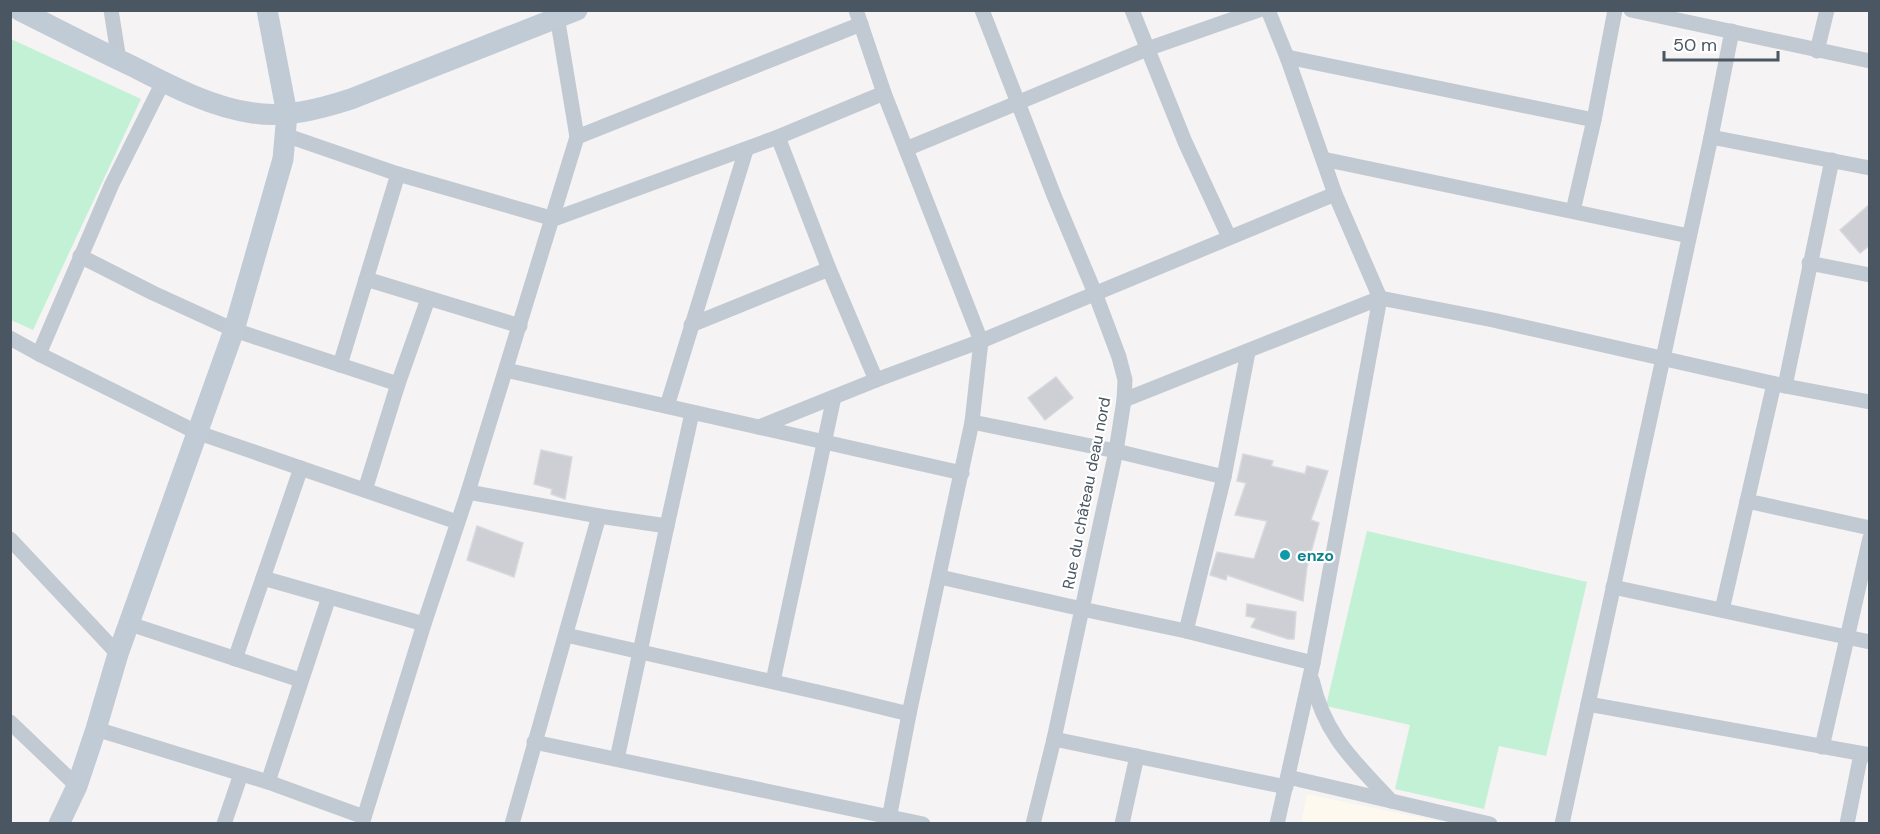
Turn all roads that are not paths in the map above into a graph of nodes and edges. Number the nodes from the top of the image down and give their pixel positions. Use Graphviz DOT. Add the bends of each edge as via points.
graph roads {
  1 [pos="19,10"];
  2 [pos="111,10"];
  3 [pos="267,10"];
  4 [pos="982,10"];
  5 [pos="1132,10"];
  6 [pos="1259,10"];
  7 [pos="1268,10"];
  8 [pos="1615,10"];
  9 [pos="1631,10"];
  10 [pos="1827,10"];
  11 [pos="564,13"];
  12 [pos="859,17"];
  13 [pos="1732,31"];
  14 [pos="1147,49"];
  15 [pos="1817,51"];
  16 [pos="1287,57"];
  17 [pos="119,60"];
  18 [pos="1869,61"];
  19 [pos="163,82"];
  20 [pos="884,93"];
  21 [pos="1020,103"];
  22 [pos="1594,120"];
  23 [pos="286,124"];
  24 [pos="578,137"];
  25 [pos="1711,137"];
  26 [pos="778,138"];
  27 [pos="906,149"];
  28 [pos="746,150"];
  29 [pos="1323,159"];
  30 [pos="1832,160"];
  31 [pos="1869,168"];
  32 [pos="398,174"];
  33 [pos="1335,194"];
  34 [pos="1573,211"];
  35 [pos="554,219"];
  36 [pos="1689,236"];
  37 [pos="1228,237"];
  38 [pos="80,256"];
  39 [pos="1809,263"];
  40 [pos="829,269"];
  41 [pos="1869,275"];
  42 [pos="366,279"];
  43 [pos="1095,292"];
  44 [pos="1380,298"];
  45 [pos="428,299"];
  46 [pos="691,325"];
  47 [pos="520,326"];
  48 [pos="234,330"];
  49 [pos="10,338"];
  50 [pos="981,341"];
  51 [pos="1248,352"];
  52 [pos="39,354"];
  53 [pos="1662,359"];
  54 [pos="340,365"];
  55 [pos="506,370"];
  56 [pos="876,380"];
  57 [pos="398,384"];
  58 [pos="1779,385"];
  59 [pos="834,398"];
  60 [pos="1124,400"];
  61 [pos="1869,402"];
  62 [pos="667,406"];
  63 [pos="692,412"];
  64 [pos="972,422"];
  65 [pos="759,427"];
  66 [pos="196,432"];
  67 [pos="824,441"];
  68 [pos="1116,451"];
  69 [pos="301,468"];
  70 [pos="962,473"];
  71 [pos="1224,477"];
  72 [pos="365,490"];
  73 [pos="468,492"];
  74 [pos="1747,501"];
  75 [pos="598,516"];
  76 [pos="458,522"];
  77 [pos="667,526"];
  78 [pos="1869,528"];
  79 [pos="1869,538"];
  80 [pos="10,539"];
  81 [pos="940,576"];
  82 [pos="263,578"];
  83 [pos="1613,587"];
  84 [pos="329,597"];
  85 [pos="1082,609"];
  86 [pos="1722,610"];
  87 [pos="130,624"];
  88 [pos="424,624"];
  89 [pos="1186,631"];
  90 [pos="566,635"];
  91 [pos="1847,637"];
  92 [pos="1869,642"];
  93 [pos="640,651"];
  94 [pos="118,654"];
  95 [pos="235,659"];
  96 [pos="1312,669"];
  97 [pos="300,680"];
  98 [pos="773,681"];
  99 [pos="1588,704"];
  100 [pos="909,714"];
  101 [pos="10,722"];
  102 [pos="96,729"];
  103 [pos="1054,739"];
  104 [pos="534,742"];
  105 [pos="1822,747"];
  106 [pos="1865,755"];
  107 [pos="1137,756"];
  108 [pos="617,759"];
  109 [pos="241,774"];
  110 [pos="268,782"];
  111 [pos="1287,782"];
  112 [pos="77,786"];
  113 [pos="1391,801"];
  114 [pos="363,820"];
  115 [pos="889,820"];
  116 [pos="59,824"];
  117 [pos="224,824"];
  118 [pos="512,824"];
  119 [pos="923,824"];
  120 [pos="1033,824"];
  121 [pos="1122,824"];
  122 [pos="1277,824"];
  123 [pos="1490,824"];
  124 [pos="1562,824"];
  125 [pos="1847,824"];
  1 -- 17 [label="main road"];
  2 -- 17 [label="street"];
  3 -- 23 [label="main road"];
  4 -- 21 [label="street, Rue du château deau nord"];
  5 -- 14 [label="street"];
  6 -- 14 [label="street"];
  7 -- 16 [label="street"];
  8 -- 22 [label="street"];
  9 -- 13 [label="street"];
  10 -- 15 [label="street"];
  11 -- 23 [label="main road"];
  11 -- 24 [label="street"];
  12 -- 20 [label="street"];
  12 -- 24 [label="street"];
  13 -- 15 [label="street"];
  13 -- 25 [label="street"];
  14 -- 21 [label="street"];
  14 -- 37 [label="street"];
  15 -- 18 [label="street"];
  16 -- 22 [label="street"];
  16 -- 29 [label="street"];
  17 -- 19 [label="main road"];
  19 -- 23 [label="main road" via="225,108"];
  19 -- 38 [label="street"];
  20 -- 26 [label="street"];
  20 -- 27 [label="street"];
  21 -- 27 [label="street"];
  21 -- 43 [label="street, Rue du château deau nord"];
  22 -- 34 [label="street"];
  23 -- 32 [label="street"];
  23 -- 48 [label="main road" via="283,159"];
  24 -- 35 [label="street"];
  25 -- 30 [label="street"];
  25 -- 36 [label="street"];
  26 -- 28 [label="street"];
  26 -- 40 [label="street"];
  27 -- 50 [label="street"];
  28 -- 35 [label="street"];
  28 -- 46 [label="street"];
  29 -- 33 [label="street"];
  29 -- 34 [label="street"];
  30 -- 31 [label="street"];
  30 -- 39 [label="street"];
  32 -- 35 [label="street"];
  32 -- 42 [label="street"];
  33 -- 37 [label="street"];
  33 -- 44 [label="street"];
  34 -- 36 [label="street"];
  35 -- 47 [label="street"];
  36 -- 53 [label="street"];
  37 -- 43 [label="street"];
  38 -- 48 [label="street"];
  38 -- 52 [label="street"];
  39 -- 41 [label="street"];
  39 -- 58 [label="street"];
  40 -- 46 [label="street"];
  40 -- 56 [label="street"];
  42 -- 45 [label="street"];
  42 -- 54 [label="street"];
  43 -- 50 [label="street"];
  43 -- 60 [label="street, Rue du château deau nord" via="1119,357 1125,380"];
  44 -- 51 [label="street"];
  44 -- 53 [label="street"];
  44 -- 96 [label="street"];
  45 -- 47 [label="street"];
  45 -- 57 [label="street"];
  46 -- 62 [label="street"];
  47 -- 55 [label="street"];
  48 -- 54 [label="street"];
  48 -- 66 [label="main road"];
  49 -- 52 [label="street"];
  50 -- 56 [label="street"];
  50 -- 64 [label="street"];
  51 -- 60 [label="street"];
  51 -- 71 [label="street"];
  52 -- 66 [label="street"];
  53 -- 58 [label="street"];
  53 -- 83 [label="street"];
  54 -- 57 [label="street"];
  55 -- 62 [label="street"];
  55 -- 73 [label="street"];
  56 -- 59 [label="street"];
  57 -- 72 [label="street"];
  58 -- 61 [label="street"];
  58 -- 74 [label="street"];
  59 -- 65 [label="street"];
  59 -- 67 [label="street"];
  60 -- 68 [label="street, Rue du château deau nord"];
  62 -- 63 [label="street"];
  63 -- 65 [label="street"];
  63 -- 77 [label="street"];
  64 -- 68 [label="street"];
  64 -- 70 [label="street"];
  65 -- 67 [label="street"];
  66 -- 69 [label="street"];
  66 -- 87 [label="main road"];
  67 -- 70 [label="street"];
  67 -- 98 [label="street"];
  68 -- 71 [label="street"];
  68 -- 85 [label="street, Rue du château deau nord"];
  69 -- 72 [label="street"];
  69 -- 82 [label="street"];
  70 -- 81 [label="street"];
  71 -- 89 [label="street"];
  72 -- 76 [label="street"];
  73 -- 75 [label="street"];
  73 -- 76 [label="street"];
  74 -- 78 [label="street"];
  74 -- 86 [label="street"];
  75 -- 77 [label="street"];
  75 -- 90 [label="street"];
  76 -- 88 [label="street"];
  77 -- 93 [label="street"];
  79 -- 91 [label="street"];
  80 -- 94 [label="street"];
  81 -- 85 [label="street"];
  81 -- 100 [label="street"];
  82 -- 84 [label="street"];
  82 -- 95 [label="street"];
  83 -- 86 [label="street"];
  83 -- 99 [label="street"];
  84 -- 88 [label="street"];
  84 -- 97 [label="street"];
  85 -- 89 [label="street"];
  85 -- 103 [label="street, Rue du château deau nord"];
  86 -- 91 [label="street"];
  87 -- 94 [label="main road"];
  87 -- 95 [label="street"];
  88 -- 114 [label="street"];
  89 -- 96 [label="street"];
  90 -- 93 [label="street"];
  90 -- 104 [label="street"];
  91 -- 92 [label="street"];
  91 -- 105 [label="street"];
  93 -- 98 [label="street"];
  93 -- 108 [label="street"];
  94 -- 102 [label="main road"];
  95 -- 97 [label="street"];
  96 -- 111 [label="street"];
  96 -- 113 [label="street" via="1325,722 1349,756"];
  97 -- 110 [label="street"];
  98 -- 100 [label="street"];
  99 -- 105 [label="street"];
  99 -- 124 [label="street"];
  100 -- 115 [label="street"];
  101 -- 112 [label="street"];
  102 -- 109 [label="street"];
  102 -- 112 [label="main road"];
  103 -- 107 [label="street"];
  103 -- 120 [label="street, Rue du château deau nord"];
  104 -- 108 [label="street"];
  104 -- 118 [label="street"];
  105 -- 106 [label="street"];
  106 -- 125 [label="street"];
  107 -- 111 [label="street"];
  107 -- 121 [label="street"];
  108 -- 115 [label="street"];
  109 -- 110 [label="street"];
  109 -- 117 [label="street"];
  110 -- 114 [label="street"];
  111 -- 113 [label="street"];
  111 -- 122 [label="street"];
  112 -- 116 [label="main road"];
  113 -- 123 [label="street"];
  115 -- 119 [label="street"];
}
